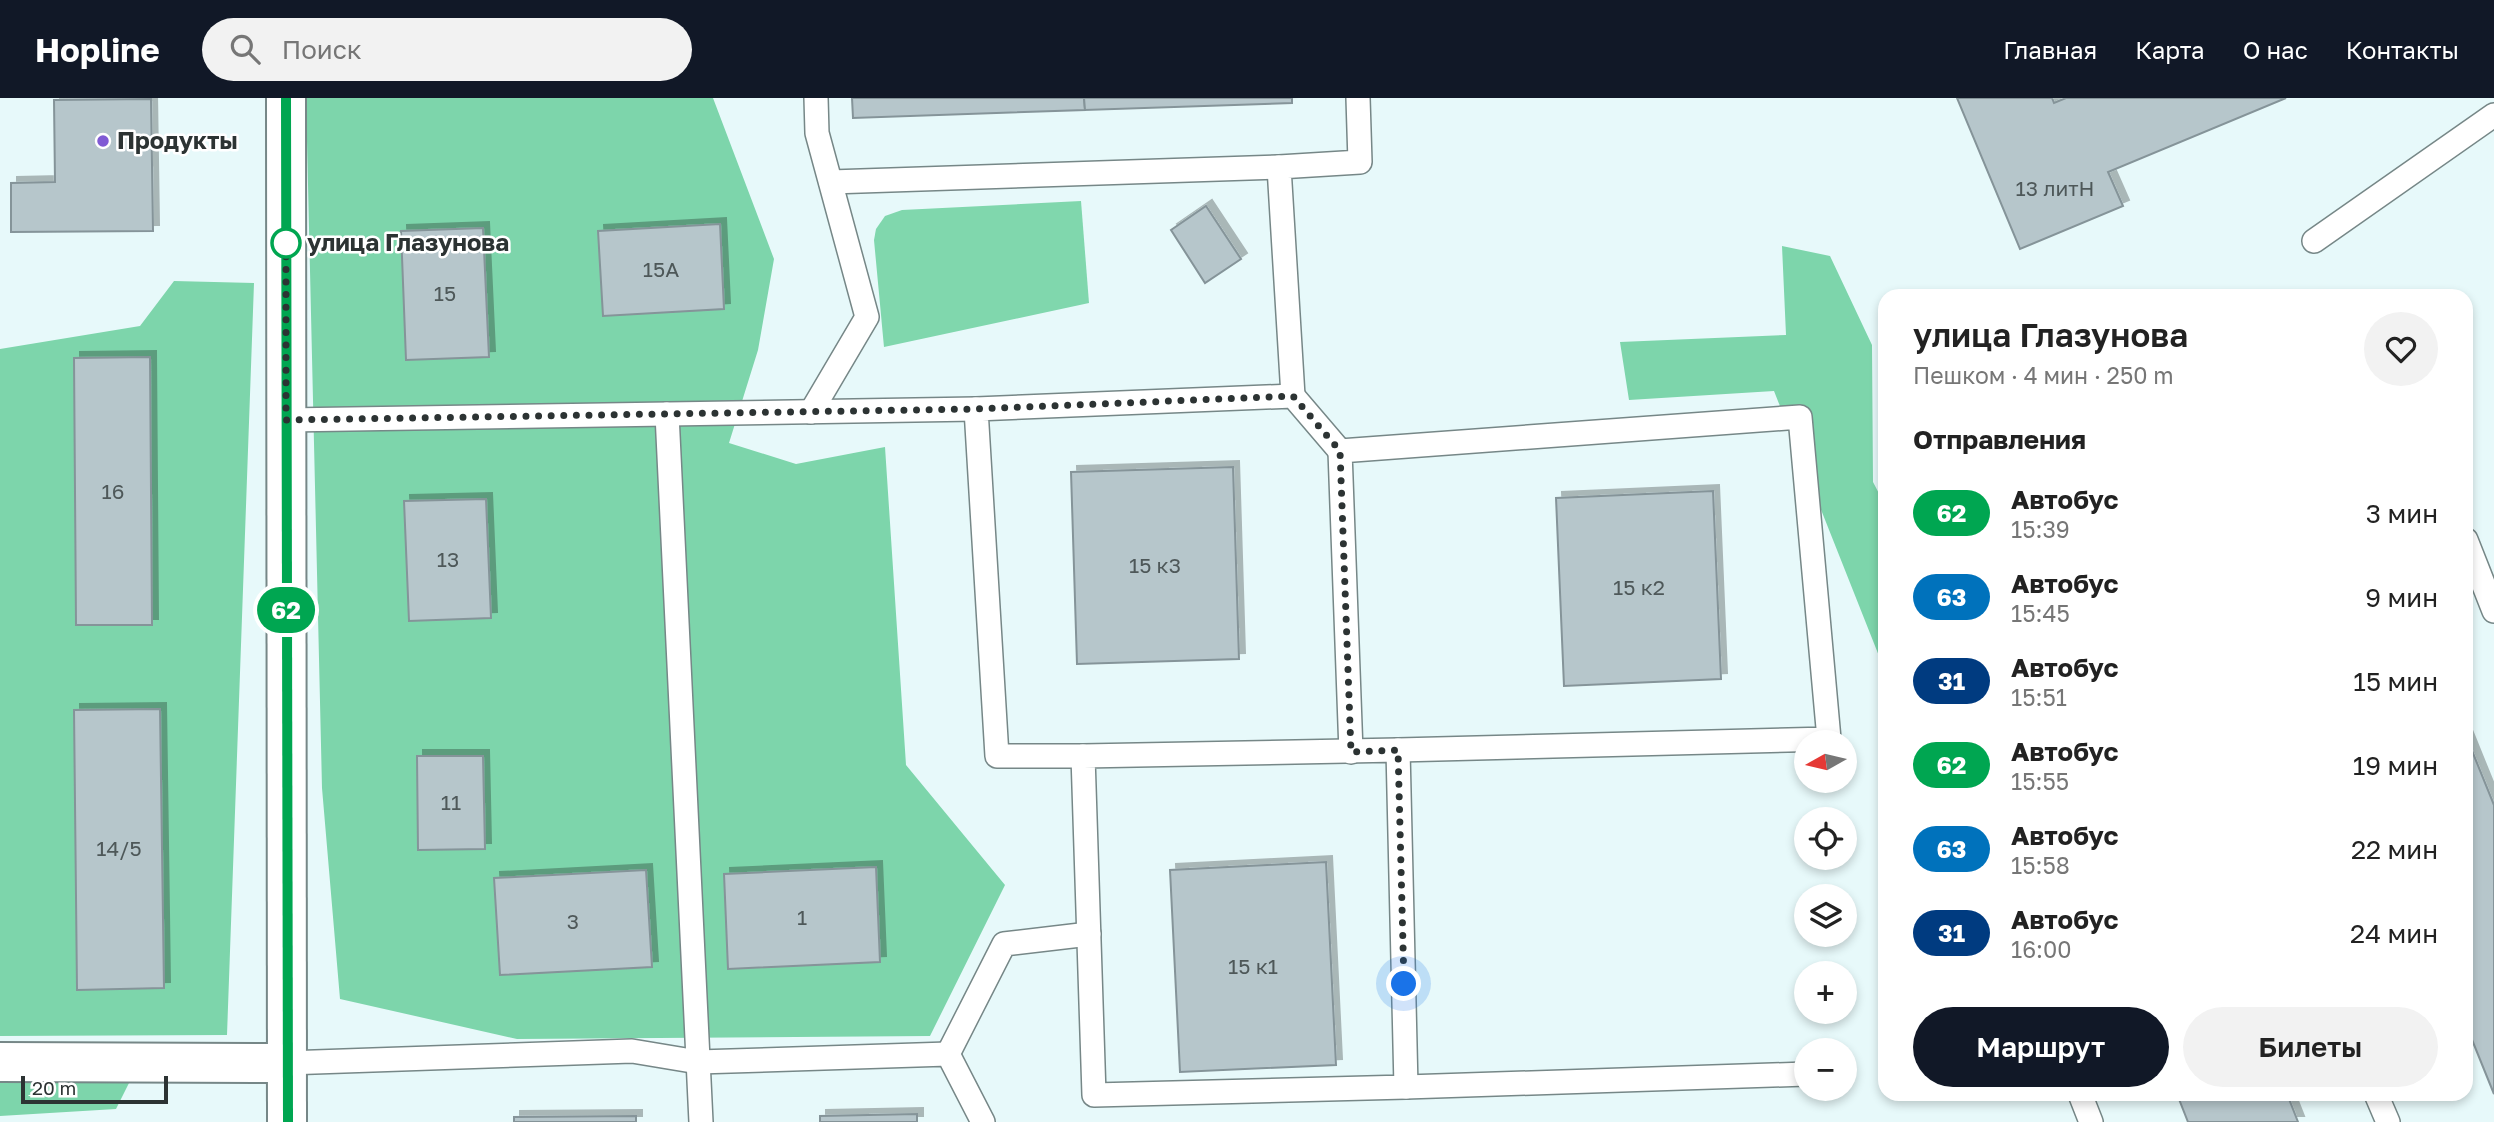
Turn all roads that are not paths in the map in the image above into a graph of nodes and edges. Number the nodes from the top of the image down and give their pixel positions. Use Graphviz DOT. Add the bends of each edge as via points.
graph roads {
  1 [pos="286,98"];
  2 [pos="816,98"];
  3 [pos="1358,98"];
  4 [pos="2494,114"];
  5 [pos="1279,167"];
  6 [pos="831,182"];
  7 [pos="2314,241"];
  8 [pos="1293,396"];
  9 [pos="976,409"];
  10 [pos="811,412"];
  11 [pos="667,414"];
  12 [pos="286,420"];
  13 [pos="1340,451"];
  14 [pos="2473,558"];
  15 [pos="2494,611"];
  16 [pos="1398,750"];
  17 [pos="1351,752"];
  18 [pos="1083,756"];
  19 [pos="1089,934"];
  20 [pos="948,1054"];
  21 [pos="0,1062"];
  22 [pos="698,1062"];
  23 [pos="286,1063"];
  24 [pos="1794,1074"];
  25 [pos="1406,1087"];
  26 [pos="2083,1101"];
  27 [pos="2379,1101"];
  28 [pos="288,1122"];
  29 [pos="701,1122"];
  30 [pos="983,1122"];
  31 [pos="2091,1122"];
  32 [pos="2388,1122"];
  1 -- 12 [label="street"];
  2 -- 6 [label="lane" via="817,133"];
  3 -- 5 [label="lane" via="1360,162"];
  4 -- 7 [label="lane"];
  5 -- 6 [label="lane"];
  5 -- 8 [label="lane"];
  6 -- 10 [label="lane" via="867,317"];
  8 -- 9 [label="lane"];
  8 -- 13 [label="lane"];
  9 -- 10 [label="lane"];
  9 -- 18 [label="lane" via="997,756"];
  10 -- 11 [label="lane"];
  11 -- 12 [label="lane"];
  11 -- 22 [label="lane"];
  12 -- 23 [label="street"];
  13 -- 16 [label="lane" via="1800,416 1829,739"];
  13 -- 17 [label="lane"];
  14 -- 15 [label="lane"];
  16 -- 17 [label="lane"];
  16 -- 25 [label="lane"];
  17 -- 18 [label="lane"];
  18 -- 19 [label="lane"];
  19 -- 20 [label="lane" via="1004,944"];
  19 -- 25 [label="lane" via="1094,1095"];
  20 -- 22 [label="lane"];
  20 -- 30 [label="lane"];
  21 -- 23 [label="street"];
  22 -- 23 [label="lane" via="632,1051"];
  22 -- 29 [label="lane"];
  23 -- 28 [label="street"];
  24 -- 25 [label="lane"];
  26 -- 31 [label="lane"];
  27 -- 32 [label="lane"];
}
